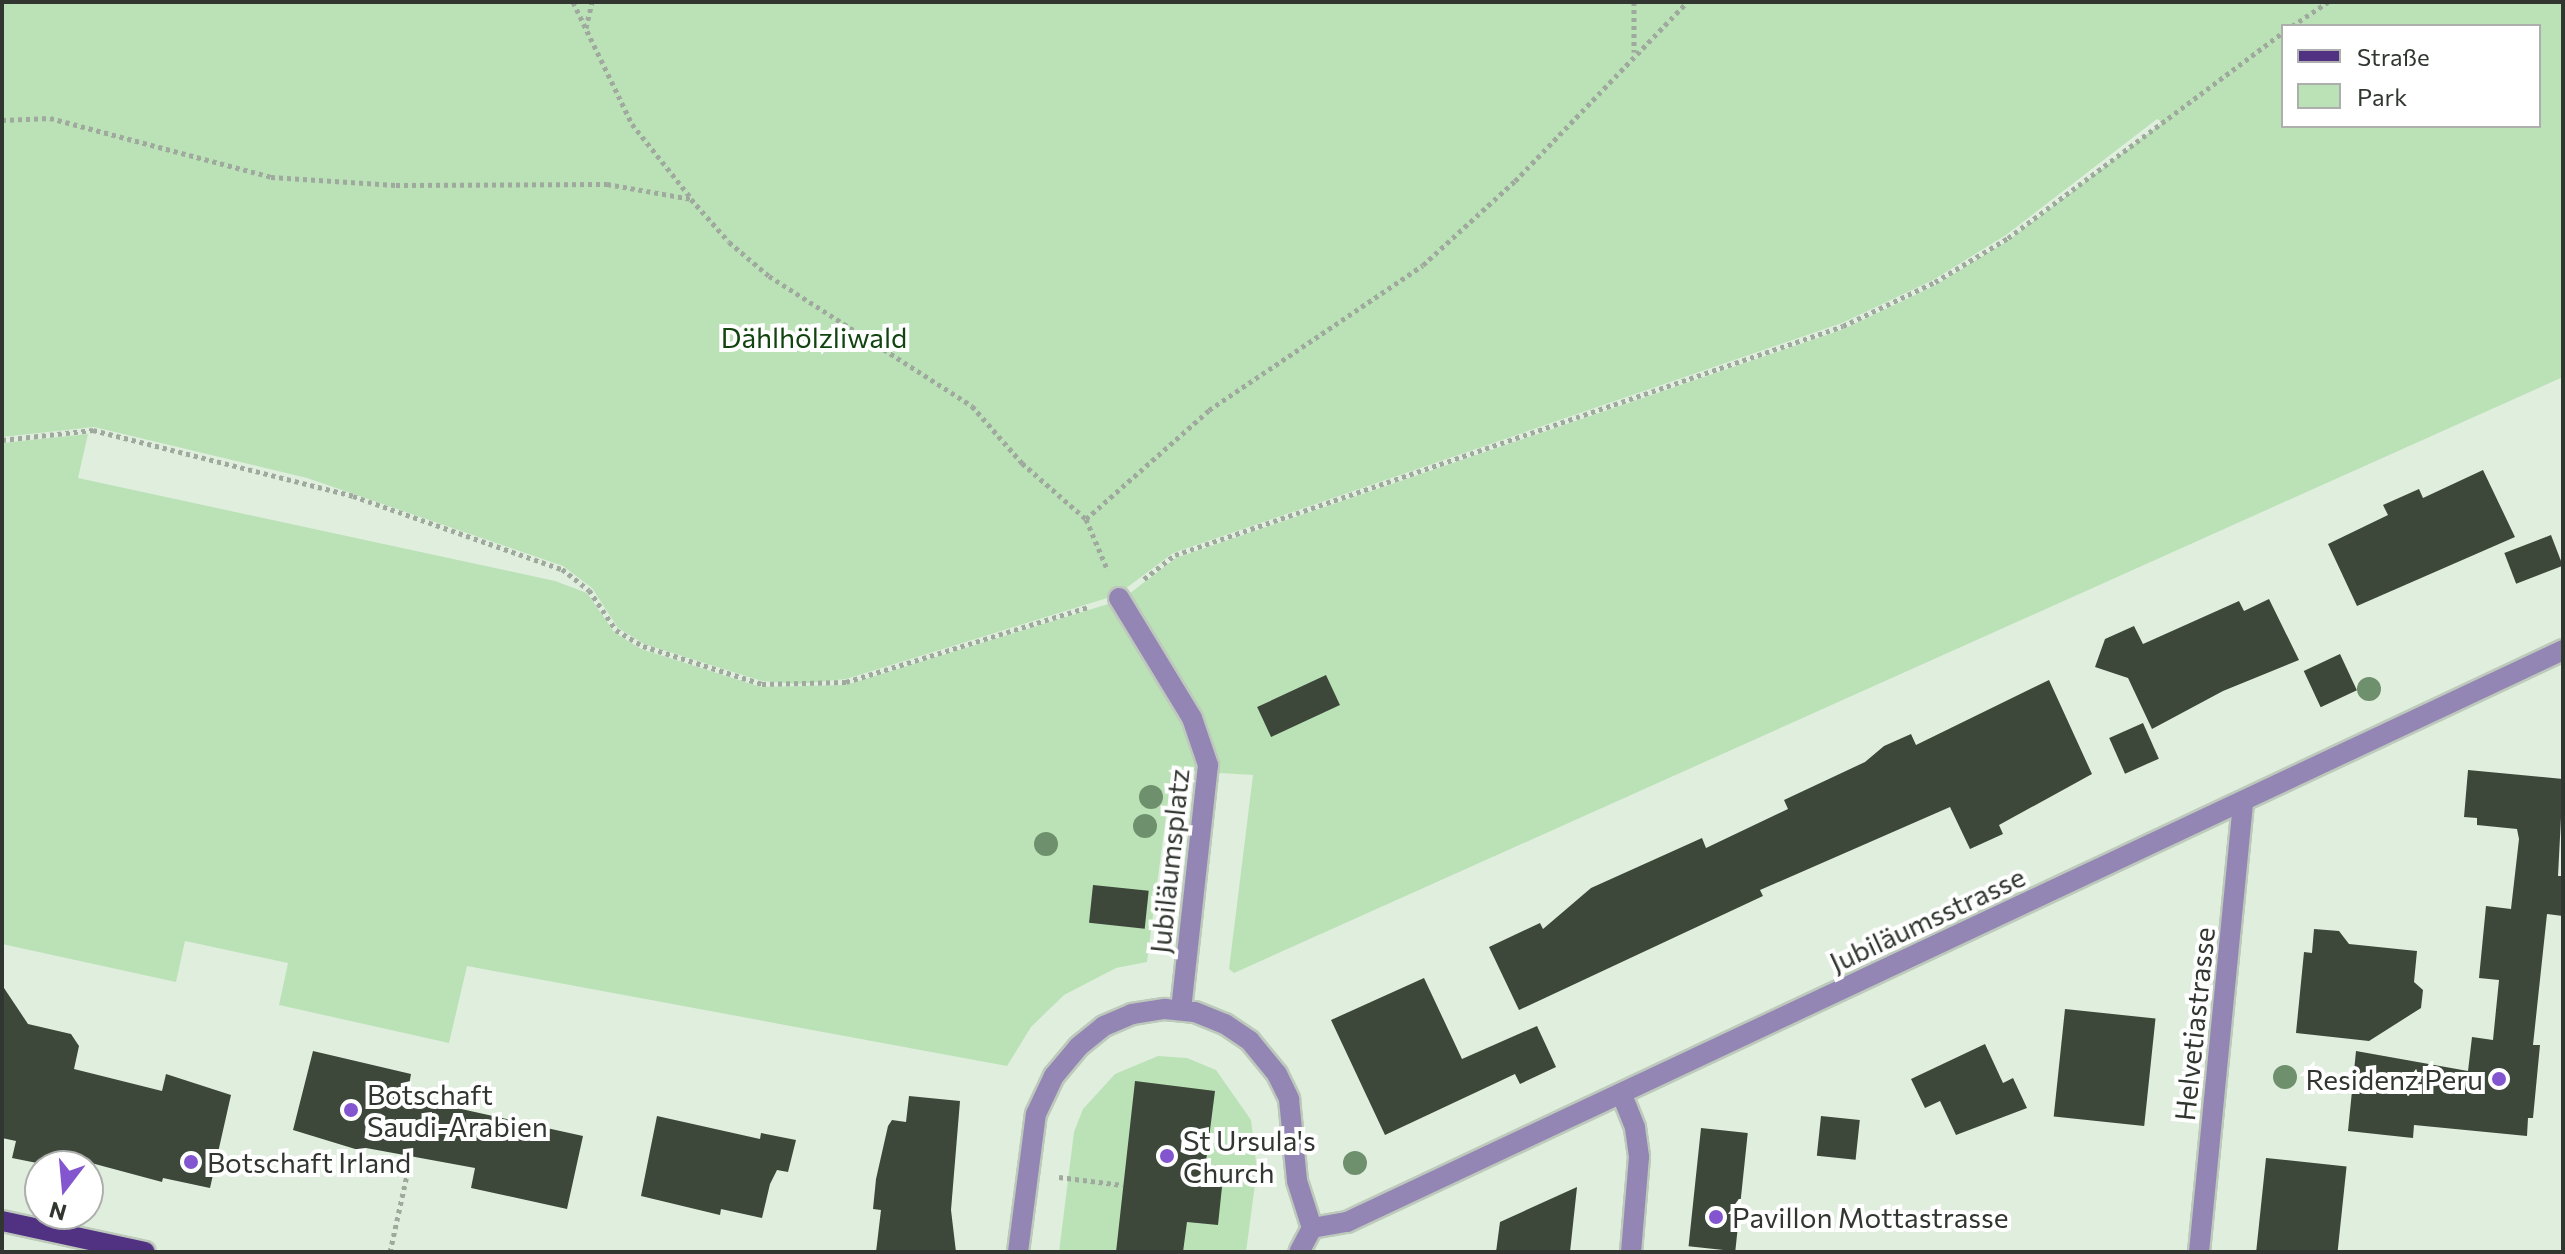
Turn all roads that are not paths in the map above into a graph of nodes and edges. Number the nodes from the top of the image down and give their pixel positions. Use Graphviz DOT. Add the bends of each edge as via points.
graph roads {
  1 [pos="1119,598"];
  2 [pos="2563,650"];
  3 [pos="2243,801"];
  4 [pos="1181,1009"];
  5 [pos="1622,1095"];
  6 [pos="2,1221"];
  7 [pos="1312,1228"];
  8 [pos="145,1252"];
  9 [pos="1018,1252"];
  10 [pos="1299,1252"];
  11 [pos="1631,1252"];
  12 [pos="2199,1252"];
  1 -- 4 [label="street, Jubiläumsplatz" via="1192,718 1208,765"];
  2 -- 3 [label="street, Jubiläumsstrasse"];
  3 -- 5 [label="street, Jubiläumsstrasse"];
  3 -- 12 [label="street, Helvetiastrasse"];
  4 -- 7 [label="street" via="1238,1032 1277,1074 1291,1108 1297,1181"];
  4 -- 9 [label="street" via="1132,1014 1104,1026 1054,1076 1036,1114"];
  5 -- 7 [label="street, Jubiläumsstrasse" via="1347,1222"];
  5 -- 11 [label="street" via="1639,1157"];
  6 -- 8 [label="main road"];
  7 -- 10 [label="street"];
}
